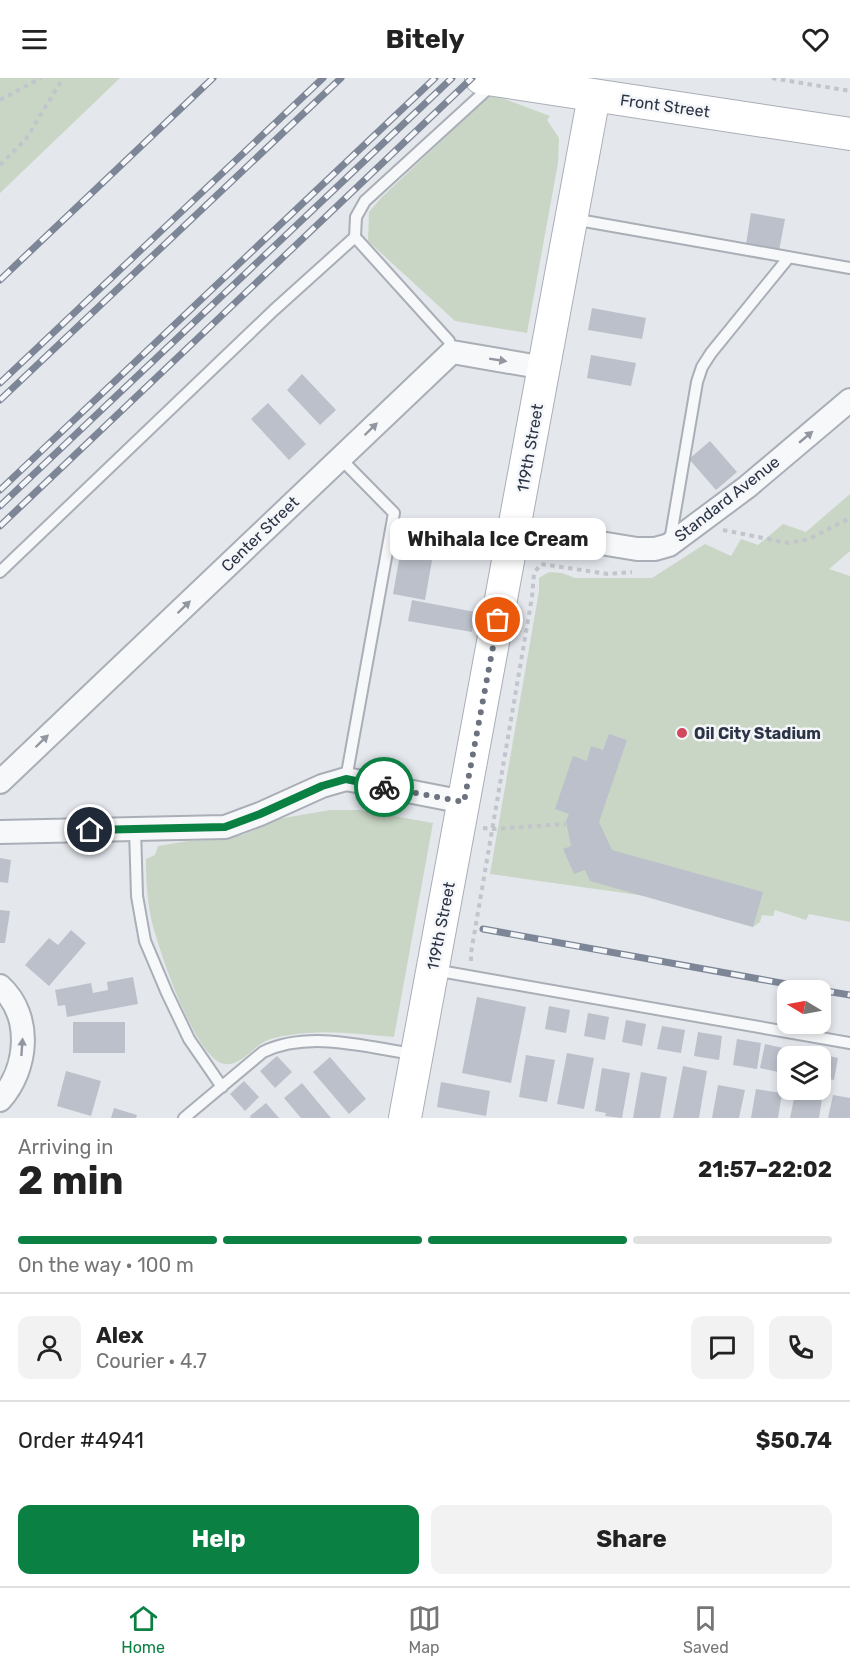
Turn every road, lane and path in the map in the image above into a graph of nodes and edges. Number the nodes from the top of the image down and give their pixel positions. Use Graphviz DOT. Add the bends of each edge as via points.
graph roads {
  1 [pos="41,78"];
  2 [pos="63,78"];
  3 [pos="772,78"];
  4 [pos="489,79"];
  5 [pos="850,91"];
  6 [pos="594,96"];
  7 [pos="0,100"];
  8 [pos="850,134"];
  9 [pos="0,165"];
  10 [pos="573,219"];
  11 [pos="355,237"];
  12 [pos="789,257"];
  13 [pos="850,268"];
  14 [pos="452,352"];
  15 [pos="545,368"];
  16 [pos="850,400"];
  17 [pos="340,458"];
  18 [pos="850,518"];
  19 [pos="515,529"];
  20 [pos="716,529"];
  21 [pos="669,545"];
  22 [pos="0,572"];
  23 [pos="534,573"];
  24 [pos="346,779"];
  25 [pos="0,782"];
  26 [pos="464,802"];
  27 [pos="566,824"];
  28 [pos="483,828"];
  29 [pos="135,829"];
  30 [pos="492,829"];
  31 [pos="0,832"];
  32 [pos="433,970"];
  33 [pos="471,976"];
  34 [pos="0,986"];
  35 [pos="850,1043"];
  36 [pos="417,1054"];
  37 [pos="222,1087"];
  38 [pos="0,1100"];
  39 [pos="184,1118"];
  40 [pos="405,1118"];
  1 -- 7 [label="path"];
  2 -- 9 [label="path" via="26,140"];
  3 -- 5 [label="path"];
  4 -- 6 [label="street, Front Street"];
  4 -- 11 [label="lane" via="364,201 356,217"];
  6 -- 8 [label="street, Front Street"];
  6 -- 10 [label="street, 119th Street"];
  10 -- 12 [label="lane"];
  10 -- 15 [label="street, 119th Street"];
  11 -- 14 [label="lane" via="449,341"];
  11 -- 22 [label="lane"];
  12 -- 13 [label="lane"];
  12 -- 21 [label="lane" via="702,367 696,382"];
  14 -- 15 [label="street, one-way"];
  17 -- 14 [label="street, Center Street, one-way"];
  15 -- 19 [label="street, 119th Street"];
  21 -- 16 [label="street, Standard Avenue, one-way"];
  17 -- 24 [label="lane" via="394,513"];
  25 -- 17 [label="street, Center Street, one-way"];
  18 -- 20 [label="path" via="809,539 788,543"];
  19 -- 21 [label="street, Standard Avenue" via="637,549"];
  19 -- 26 [label="street, 119th Street"];
  23 -- 30 [label="path"];
  24 -- 26 [label="street"];
  24 -- 29 [label="street" via="225,827"];
  26 -- 32 [label="street, 119th Street"];
  27 -- 30 [label="path"];
  28 -- 30 [label="path"];
  29 -- 31 [label="street"];
  29 -- 37 [label="lane" via="137,896 145,941 189,1039"];
  30 -- 33 [label="path" via="471,953"];
  32 -- 33 [label="lane"];
  32 -- 36 [label="street, 119th Street"];
  33 -- 35 [label="lane"];
  38 -- 34 [label="street, one-way" via="9,1090 24,1050 20,1021"];
  36 -- 37 [label="lane" via="295,1041 263,1052"];
  36 -- 40 [label="street, 119th Street"];
  37 -- 39 [label="lane"];
}
